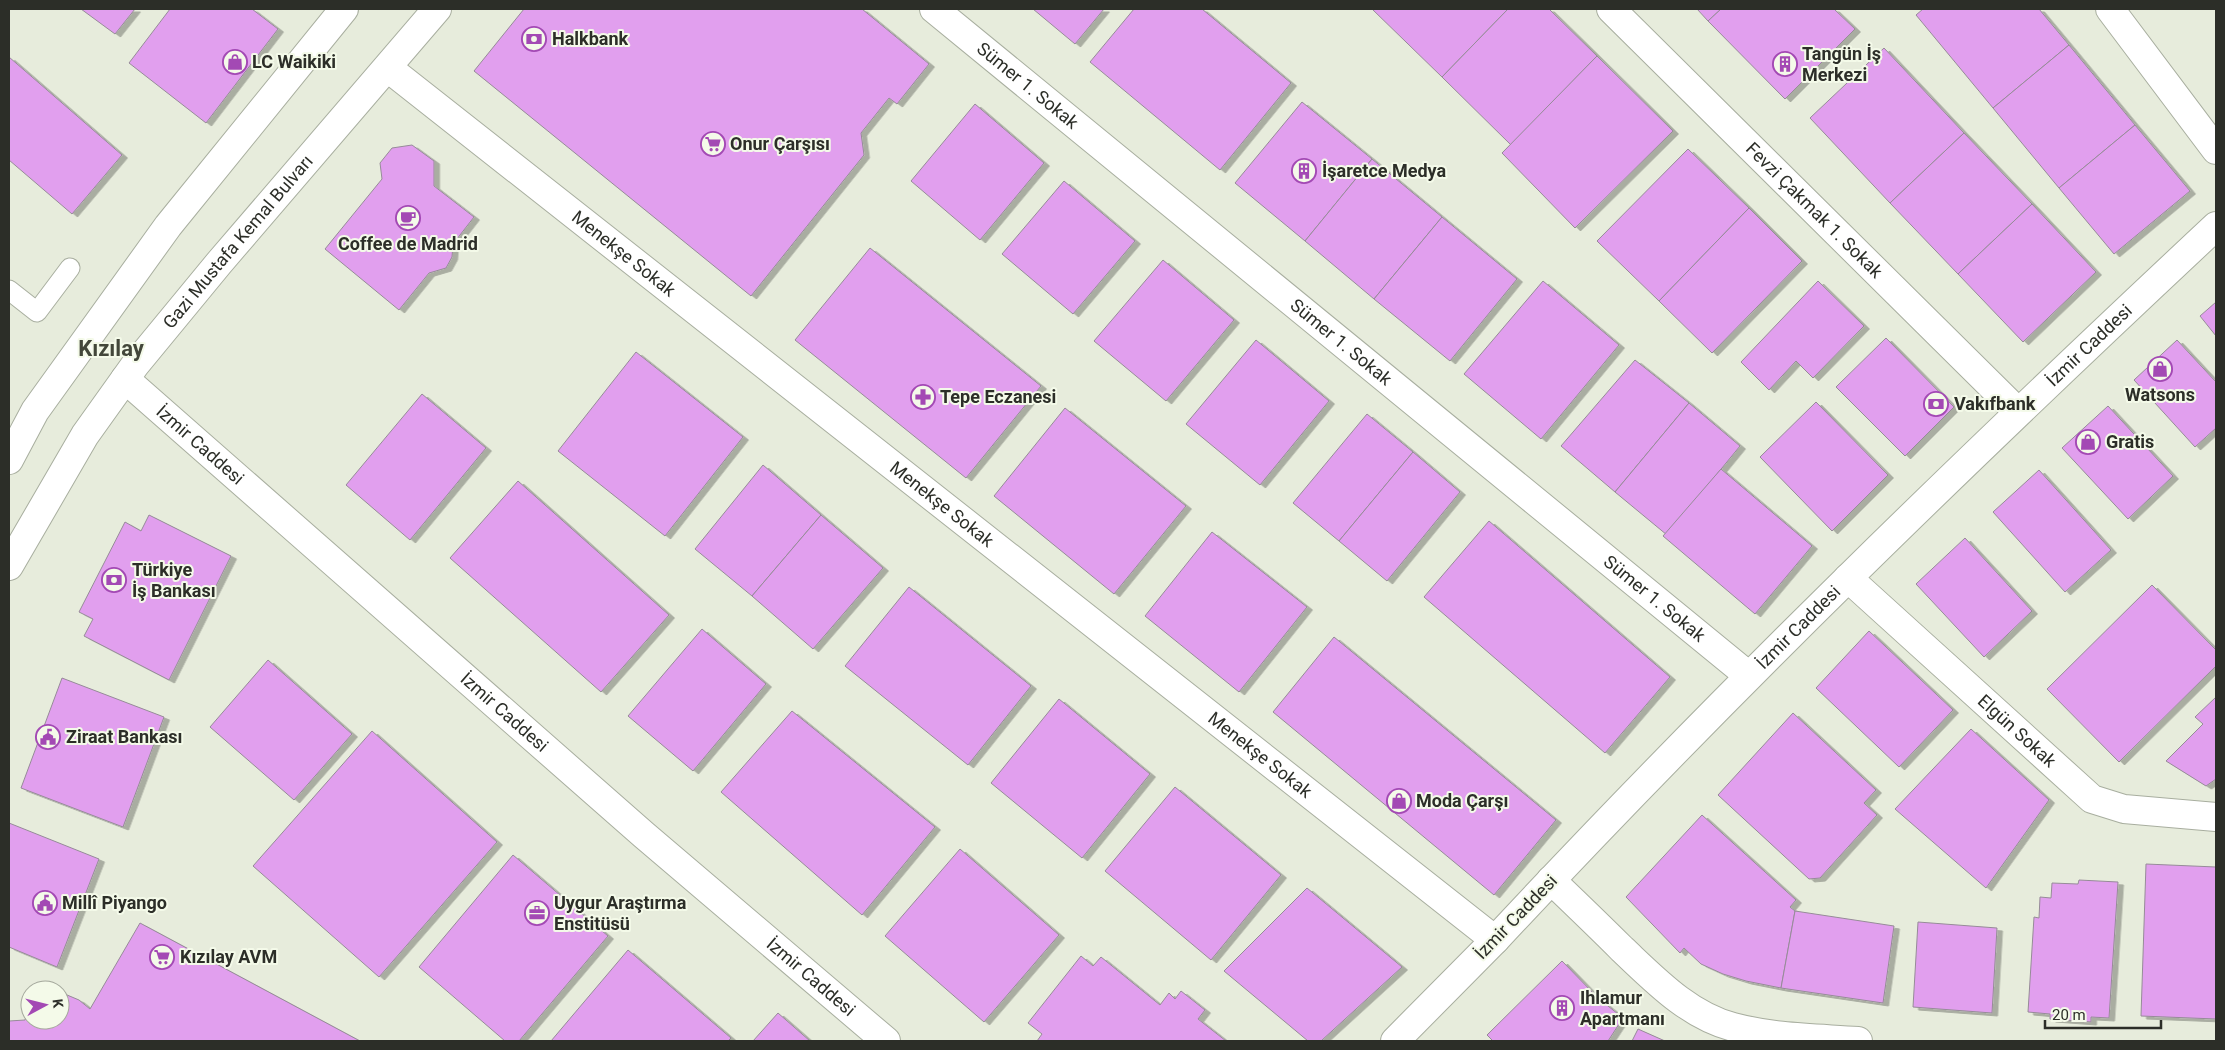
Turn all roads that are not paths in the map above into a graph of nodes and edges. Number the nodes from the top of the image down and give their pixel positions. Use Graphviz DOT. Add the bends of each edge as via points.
graph roads {
  1 [pos="344,9"];
  2 [pos="437,9"];
  3 [pos="934,9"];
  4 [pos="1611,9"];
  5 [pos="2110,9"];
  6 [pos="388,68"];
  7 [pos="2216,150"];
  8 [pos="2216,226"];
  9 [pos="70,268"];
  10 [pos="9,290"];
  11 [pos="125,379"];
  12 [pos="2018,412"];
  13 [pos="9,460"];
  14 [pos="9,566"];
  15 [pos="1848,578"];
  16 [pos="1749,676"];
  17 [pos="2216,817"];
  18 [pos="1551,880"];
  19 [pos="1495,940"];
  20 [pos="886,1041"];
  21 [pos="1395,1041"];
  22 [pos="1858,1041"];
  1 -- 13 [label="street" via="168,226 35,411"];
  2 -- 6 [label="street, Gazi Mustafa Kemal Bulvarı"];
  3 -- 16 [label="street, Sümer 1. Sokak"];
  4 -- 12 [label="street, Fevzi Çakmak 1. Sokak"];
  5 -- 7 [label="street"];
  6 -- 11 [label="street, Gazi Mustafa Kemal Bulvarı" via="219,263"];
  6 -- 19 [label="street, Menekşe Sokak"];
  8 -- 12 [label="street, İzmir Caddesi"];
  9 -- 10 [label="lane" via="37,312"];
  11 -- 14 [label="street, Gazi Mustafa Kemal Bulvarı" via="85,435"];
  11 -- 20 [label="street, İzmir Caddesi" via="644,835"];
  12 -- 15 [label="street, İzmir Caddesi"];
  15 -- 16 [label="street, İzmir Caddesi"];
  15 -- 17 [label="street, Elgün Sokak" via="2092,799 2124,809"];
  16 -- 18 [label="street, İzmir Caddesi"];
  18 -- 19 [label="street, İzmir Caddesi"];
  18 -- 22 [label="street" via="1662,986 1706,1017 1732,1027 1770,1035"];
  19 -- 21 [label="street, İzmir Caddesi"];
}
